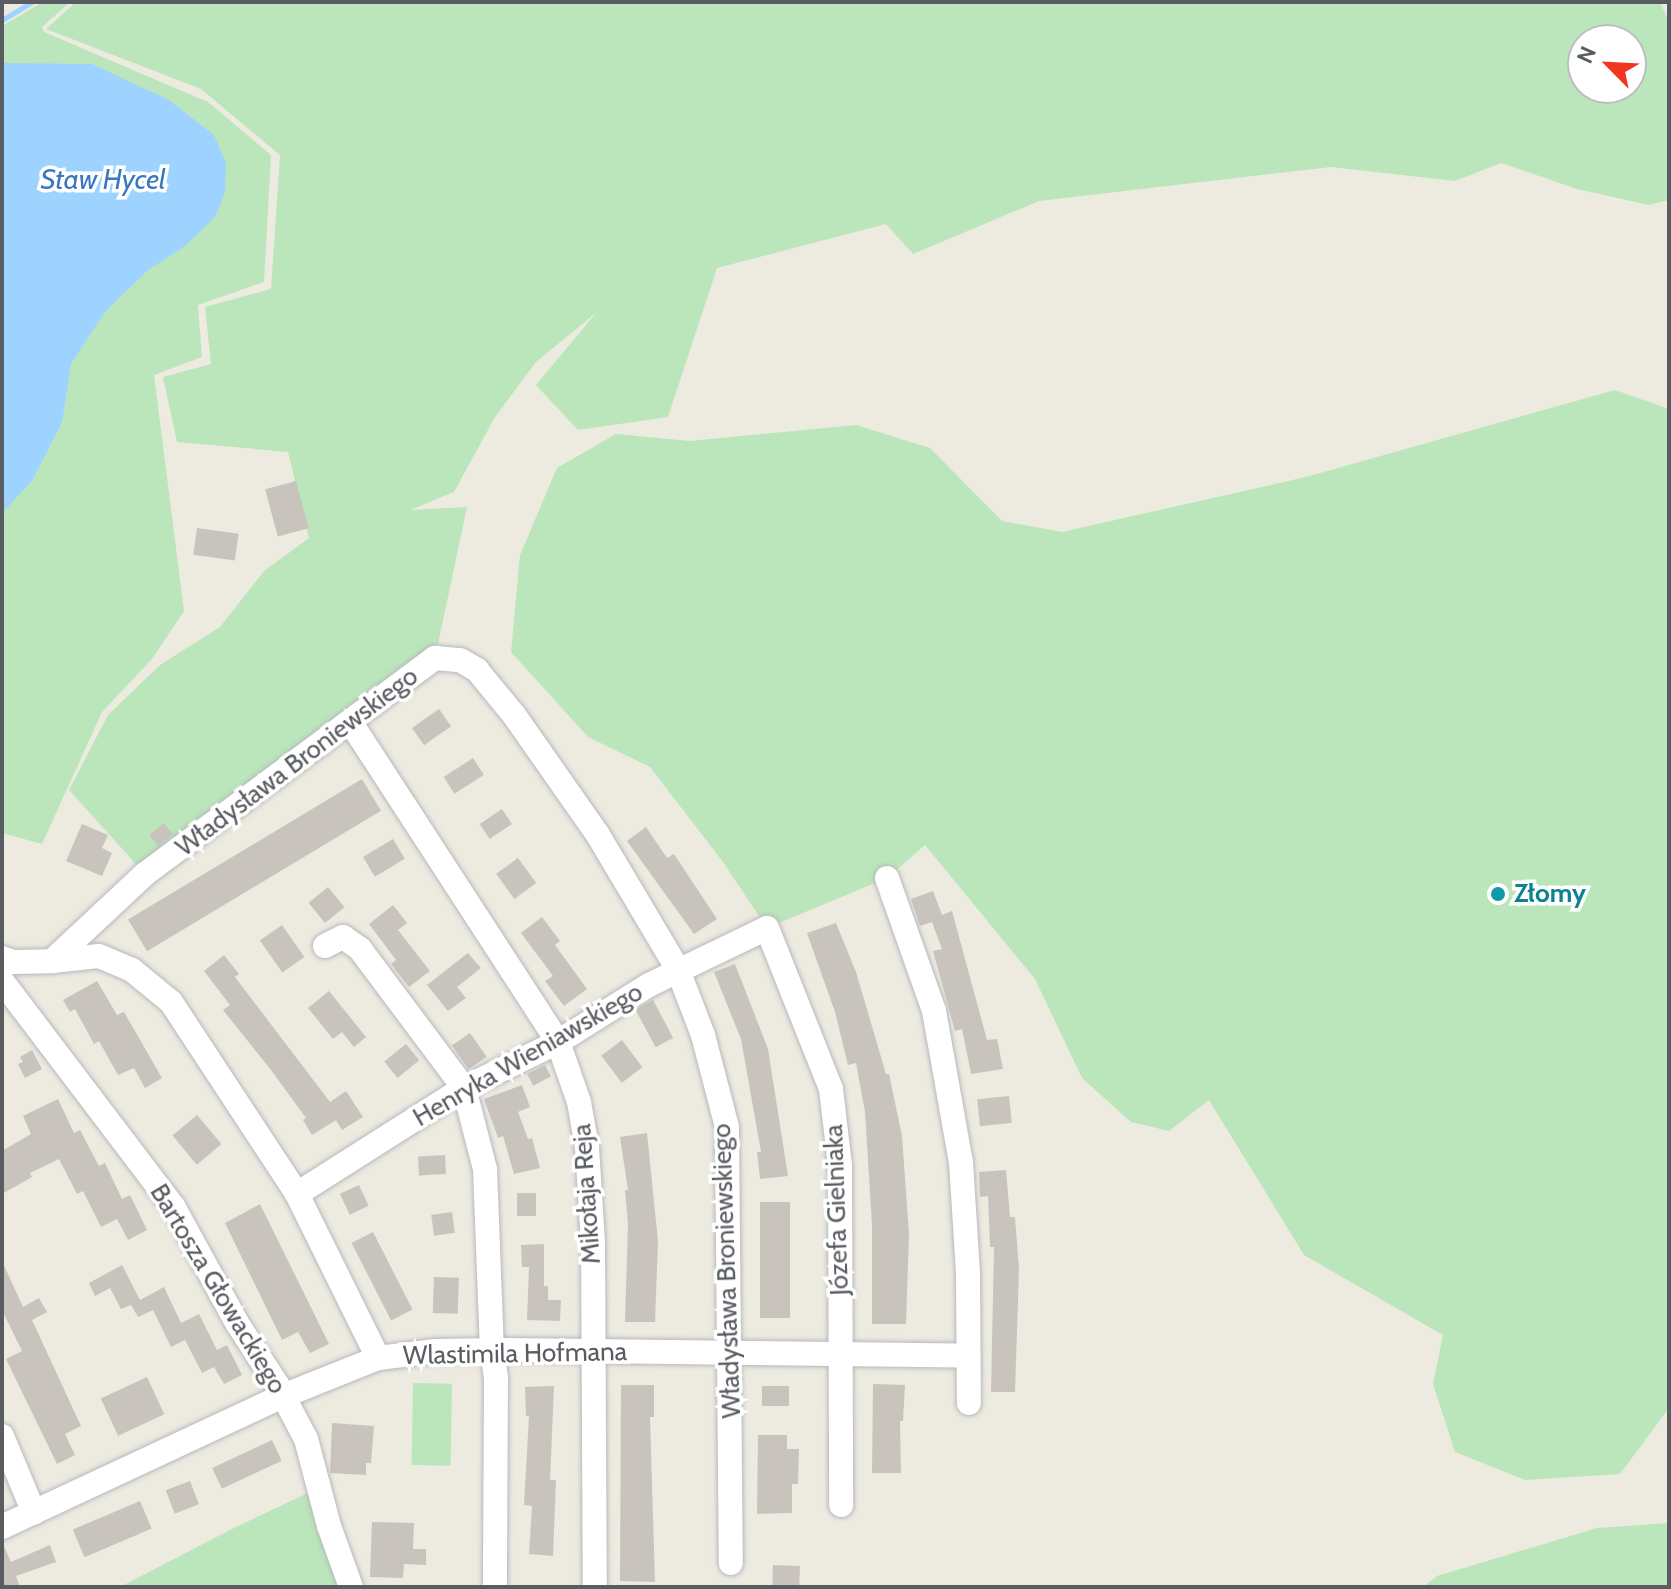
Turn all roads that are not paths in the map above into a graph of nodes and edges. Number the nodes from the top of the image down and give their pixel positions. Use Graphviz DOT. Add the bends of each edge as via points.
graph roads {
  1 [pos="351,723"];
  2 [pos="887,878"];
  3 [pos="767,928"];
  4 [pos="325,946"];
  5 [pos="2,958"];
  6 [pos="52,961"];
  7 [pos="678,970"];
  8 [pos="2,981"];
  9 [pos="558,1042"];
  10 [pos="464,1088"];
  11 [pos="297,1194"];
  12 [pos="492,1350"];
  13 [pos="593,1351"];
  14 [pos="728,1353"];
  15 [pos="839,1353"];
  16 [pos="967,1356"];
  17 [pos="378,1358"];
  18 [pos="283,1396"];
  19 [pos="969,1403"];
  20 [pos="2,1436"];
  21 [pos="841,1505"];
  22 [pos="34,1513"];
  23 [pos="2,1527"];
  24 [pos="731,1563"];
  25 [pos="351,1587"];
  26 [pos="495,1587"];
  27 [pos="595,1587"];
  1 -- 6 [label="street, Władysława Broniewskiego" via="145,874"];
  1 -- 7 [label="street, Władysława Broniewskiego" via="435,658 460,660 477,670 598,835"];
  1 -- 9 [label="street, Mikołaja Reja"];
  2 -- 16 [label="street" via="934,1011 961,1162"];
  3 -- 7 [label="street, Henryka Wieniawskiego"];
  3 -- 15 [label="street, Józefa Gielniaka" via="831,1089 840,1166"];
  4 -- 10 [label="street" via="343,937 360,949"];
  5 -- 6 [label="street"];
  6 -- 11 [label="street" via="99,956 132,970 171,1002"];
  7 -- 9 [label="street, Henryka Wieniawskiego"];
  7 -- 14 [label="street, Władysława Broniewskiego" via="703,1035 727,1127"];
  8 -- 18 [label="street, Bartosza Głowackiego" via="173,1206"];
  9 -- 10 [label="street, Henryka Wieniawskiego"];
  9 -- 13 [label="street, Mikołaja Reja" via="579,1102 587,1147"];
  10 -- 11 [label="street, Henryka Wieniawskiego"];
  10 -- 12 [label="street" via="485,1169"];
  11 -- 17 [label="street"];
  12 -- 13 [label="street, Wlastimila Hofmana"];
  12 -- 17 [label="street, Wlastimila Hofmana"];
  12 -- 26 [label="street"];
  13 -- 14 [label="street, Wlastimila Hofmana"];
  13 -- 27 [label="street, Mikołaja Reja"];
  14 -- 15 [label="street, Wlastimila Hofmana"];
  14 -- 24 [label="street, Władysława Broniewskiego"];
  15 -- 16 [label="street, Wlastimila Hofmana"];
  15 -- 21 [label="street, Józefa Gielniaka"];
  16 -- 19 [label="street"];
  17 -- 18 [label="street, Wlastimila Hofmana"];
  18 -- 22 [label="street, Wlastimila Hofmana"];
  18 -- 25 [label="street, Bartosza Głowackiego" via="306,1439"];
  20 -- 22 [label="street"];
  22 -- 23 [label="street, Wlastimila Hofmana"];
}
